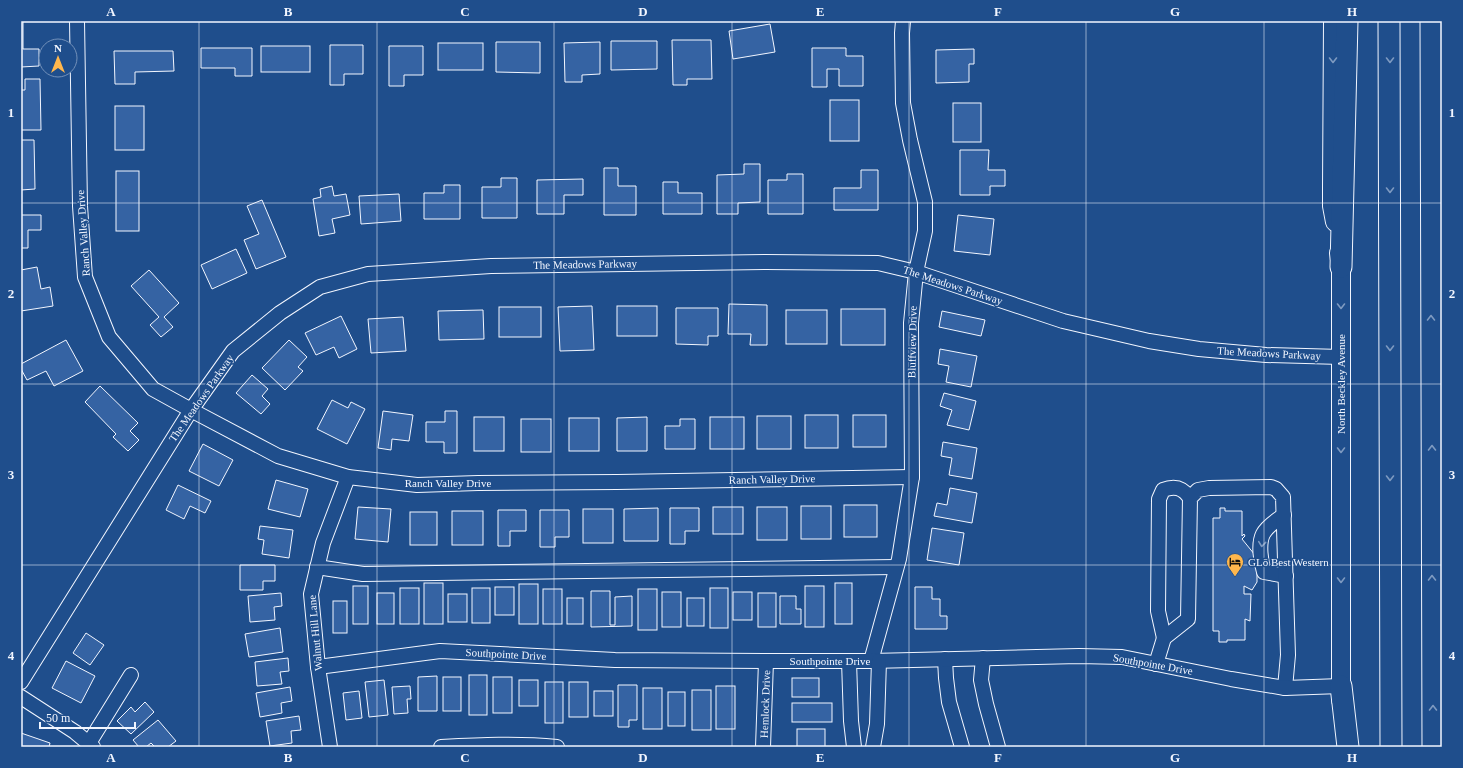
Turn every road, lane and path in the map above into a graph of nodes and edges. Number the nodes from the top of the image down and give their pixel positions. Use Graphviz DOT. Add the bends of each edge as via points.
graph roads {
  1 [pos="77,21"];
  2 [pos="903,21"];
  3 [pos="1333,21"];
  4 [pos="1347,21"];
  5 [pos="1390,21"];
  6 [pos="1431,21"];
  7 [pos="1341,267"];
  8 [pos="916,272"];
  9 [pos="1341,357"];
  10 [pos="191,410"];
  11 [pos="348,477"];
  12 [pos="912,477"];
  13 [pos="1190,498"];
  14 [pos="1284,515"];
  15 [pos="317,567"];
  16 [pos="896,567"];
  17 [pos="1286,576"];
  18 [pos="1164,638"];
  19 [pos="983,658"];
  20 [pos="945,659"];
  21 [pos="766,661"];
  22 [pos="850,661"];
  23 [pos="875,661"];
  24 [pos="1156,664"];
  25 [pos="318,667"];
  26 [pos="131,675"];
  27 [pos="21,682"];
  28 [pos="1341,686"];
  29 [pos="1285,688"];
  30 [pos="21,697"];
  31 [pos="91,746"];
  32 [pos="330,747"];
  33 [pos="441,747"];
  34 [pos="557,747"];
  35 [pos="763,747"];
  36 [pos="854,747"];
  37 [pos="873,747"];
  38 [pos="962,747"];
  39 [pos="998,747"];
  40 [pos="1342,747"];
  41 [pos="1348,747"];
  42 [pos="1392,747"];
  43 [pos="1433,747"];
  1 -- 10 [label="street, Ranch Valley Drive" via="80,206 85,277 108,337 153,389"];
  2 -- 8 [label="street, Bluffview Drive" via="904,103 925,206 925,230"];
  3 -- 7 [label="main road, North Beckley Avenue, one-way" via="1332,206"];
  4 -- 7 [label="highway"];
  5 -- 42 [label="highway, one-way"];
  43 -- 6 [label="highway, one-way"];
  7 -- 9 [label="main road, North Beckley Avenue, one-way"];
  8 -- 9 [label="street, The Meadows Parkway" via="1063,321 1149,341 1199,349 1266,355"];
  8 -- 10 [label="street, The Meadows Parkway" via="878,263 766,262 491,266 368,274 320,287 280,313 233,351"];
  8 -- 12 [label="street, Bluffview Drive" via="911,324"];
  9 -- 28 [label="main road, North Beckley Avenue, one-way"];
  10 -- 11 [label="street, Ranch Valley Drive" via="278,456"];
  10 -- 27 [label="street, The Meadows Parkway"];
  11 -- 12 [label="street, Ranch Valley Drive" via="418,485"];
  11 -- 15 [label="street, Walnut Hill Lane" via="323,543"];
  12 -- 16 [label="street, Bluffview Drive"];
  13 -- 14 [label="street" via="1198,490 1209,488 1271,487 1283,497"];
  13 -- 18 [label="street" via="1188,619"];
  13 -- 18 [label="street" via="1185,492 1170,487 1163,490 1159,499 1158,611"];
  14 -- 17 [label="street"];
  14 -- 17 [label="street, one-way" via="1263,535 1260,557 1264,572"];
  15 -- 16 [label="street" via="363,574"];
  15 -- 25 [label="street, Walnut Hill Lane" via="311,594"];
  16 -- 23 [label="street, Bluffview Drive"];
  17 -- 29 [label="street" via="1288,655"];
  18 -- 24 [label="street"];
  19 -- 20 [label="street, Southpointe Drive"];
  19 -- 24 [label="street, Southpointe Drive" via="1122,657"];
  19 -- 39 [label="street" via="982,680 986,704"];
  20 -- 23 [label="street, Southpointe Drive"];
  20 -- 38 [label="street" via="949,702"];
  21 -- 22 [label="street, Southpointe Drive"];
  21 -- 25 [label="street, Southpointe Drive" via="615,660 440,651"];
  21 -- 35 [label="street, Hemlock Drive"];
  22 -- 23 [label="street, Southpointe Drive"];
  22 -- 36 [label="street" via="850,721"];
  23 -- 37 [label="street, Bluffview Drive" via="877,724"];
  24 -- 29 [label="street, Southpointe Drive"];
  25 -- 32 [label="street, Walnut Hill Lane"];
  26 -- 31 [label="street"];
  28 -- 29 [label="street, Southpointe Drive"];
  28 -- 40 [label="main road, North Beckley Avenue"];
  28 -- 41 [label="highway"];
  30 -- 31 [label="street" via="75,732"];
  33 -- 34 [label="street"];
}
